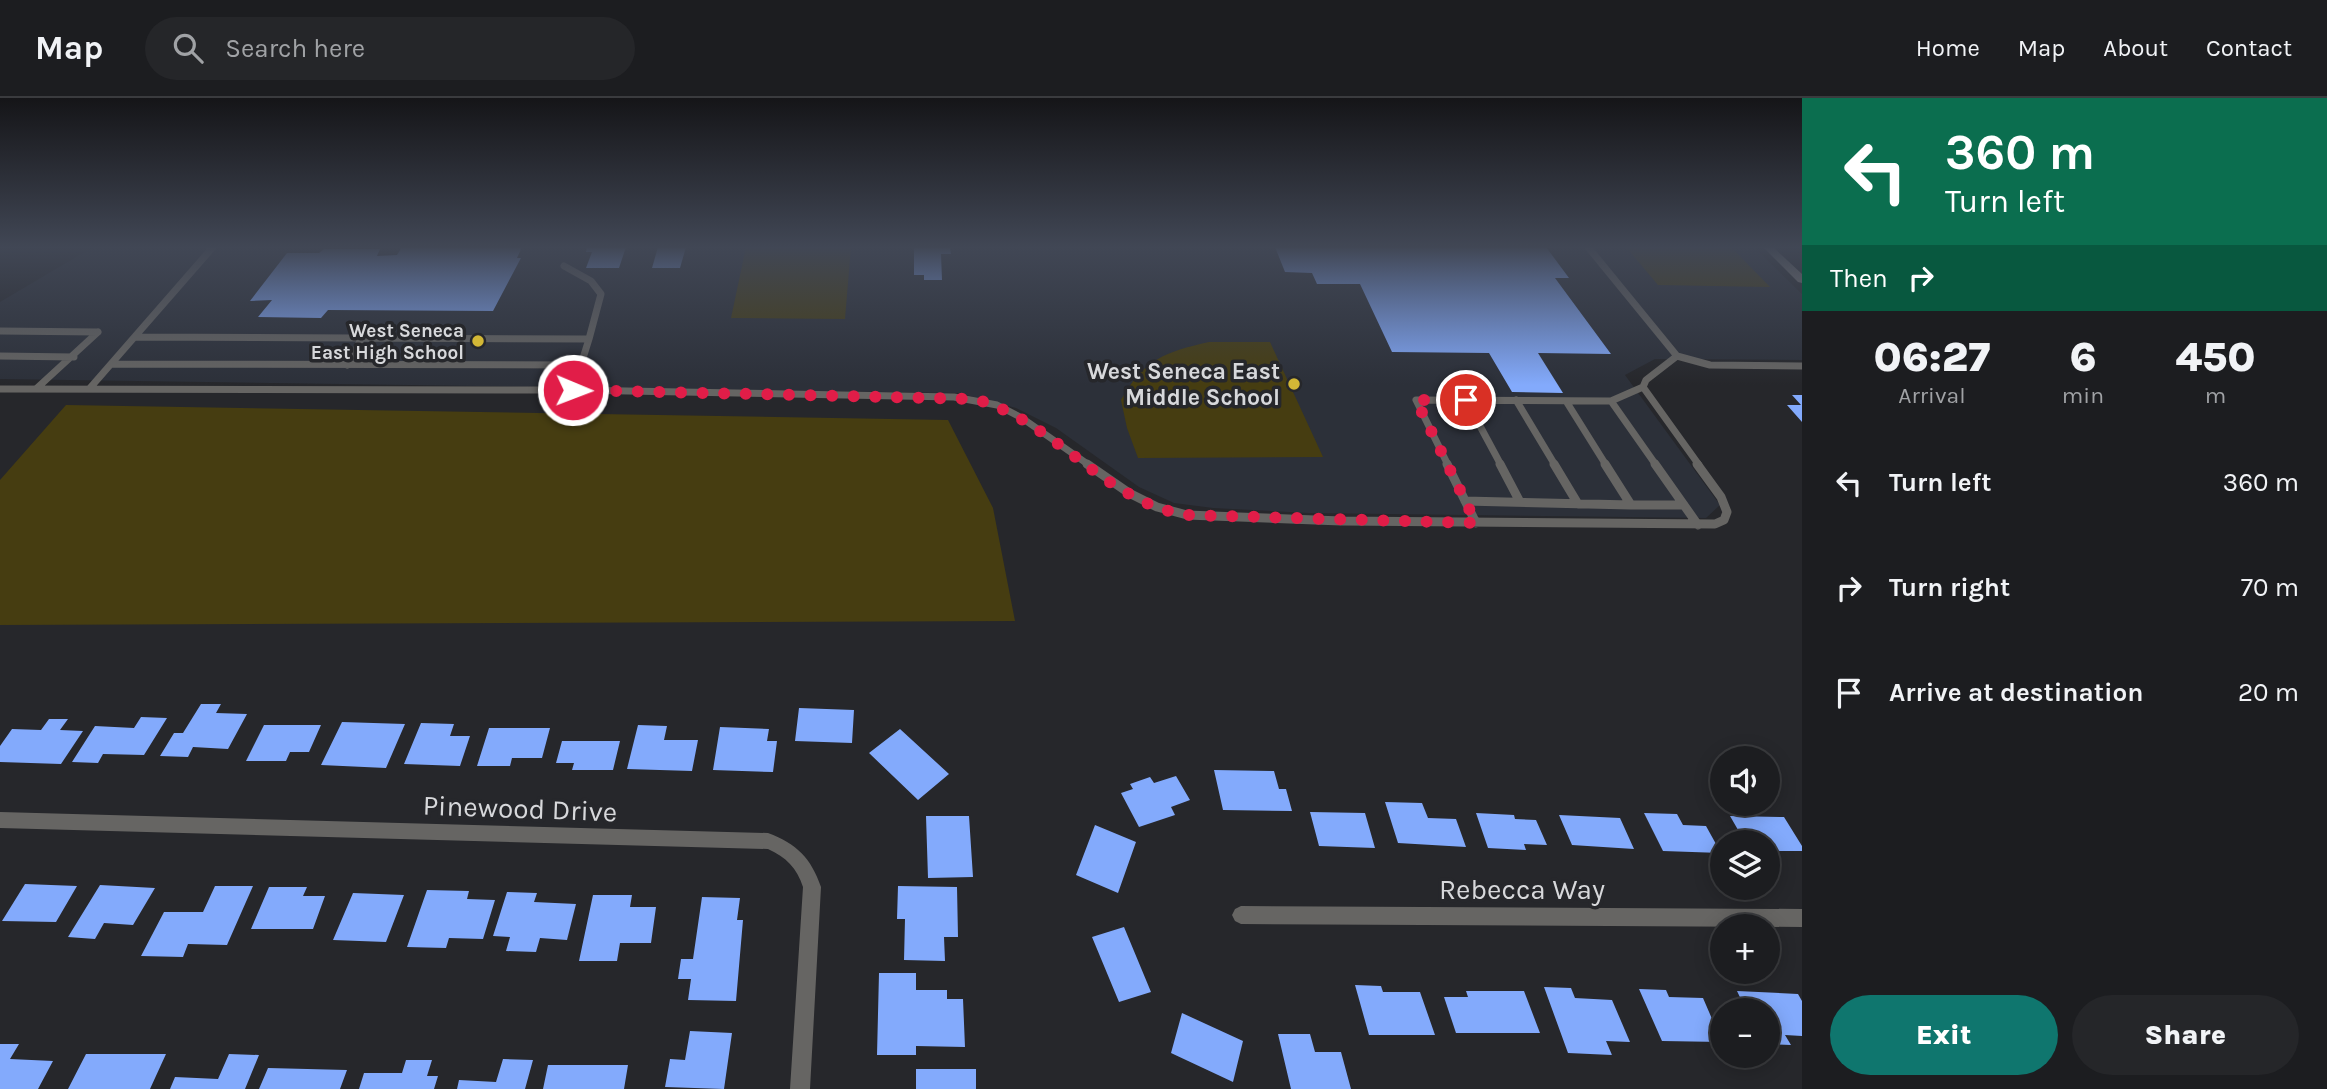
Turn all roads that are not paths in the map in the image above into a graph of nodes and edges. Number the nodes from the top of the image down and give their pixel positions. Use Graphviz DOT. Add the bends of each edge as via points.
graph roads {
  1 [pos="173,293"];
  2 [pos="602,293"];
  3 [pos="1626,293"];
  4 [pos="0,331"];
  5 [pos="135,337"];
  6 [pos="362,338"];
  7 [pos="589,339"];
  8 [pos="0,356"];
  9 [pos="1677,356"];
  10 [pos="74,357"];
  11 [pos="112,364"];
  12 [pos="347,365"];
  13 [pos="581,365"];
  14 [pos="1802,366"];
  15 [pos="90,387"];
  16 [pos="1643,387"];
  17 [pos="37,388"];
  18 [pos="0,389"];
  19 [pos="573,390"];
  20 [pos="1466,400"];
  21 [pos="1516,400"];
  22 [pos="1566,401"];
  23 [pos="1611,401"];
  24 [pos="1465,501"];
  25 [pos="1520,502"];
  26 [pos="1578,503"];
  27 [pos="1631,505"];
  28 [pos="1684,505"];
  29 [pos="1476,523"];
  30 [pos="1698,525"];
  31 [pos="0,820"];
  32 [pos="1241,915"];
  33 [pos="1802,918"];
  34 [pos="800,1089"];
  1 -- 5 [label="lane"];
  2 -- 7 [label="lane"];
  3 -- 9 [label="lane"];
  4 -- 10 [label="lane" via="99,332"];
  5 -- 6 [label="lane"];
  5 -- 11 [label="lane"];
  6 -- 7 [label="lane"];
  6 -- 12 [label="lane"];
  7 -- 13 [label="lane"];
  8 -- 10 [label="lane"];
  9 -- 14 [label="lane" via="1710,365"];
  9 -- 16 [label="lane"];
  10 -- 17 [label="lane"];
  11 -- 12 [label="lane"];
  11 -- 15 [label="lane"];
  12 -- 13 [label="lane"];
  13 -- 19 [label="lane"];
  15 -- 17 [label="lane"];
  15 -- 19 [label="lane"];
  16 -- 23 [label="lane"];
  16 -- 30 [label="lane" via="1727,512 1724,520"];
  17 -- 18 [label="lane"];
  19 -- 29 [label="lane" via="975,399 1022,418 1129,493 1187,515"];
  20 -- 21 [label="lane"];
  20 -- 24 [label="lane" via="1416,400"];
  20 -- 25 [label="lane"];
  21 -- 22 [label="lane"];
  21 -- 26 [label="lane"];
  22 -- 23 [label="lane"];
  22 -- 27 [label="lane"];
  23 -- 28 [label="lane"];
  24 -- 25 [label="lane"];
  24 -- 29 [label="lane"];
  25 -- 26 [label="lane"];
  26 -- 27 [label="lane"];
  27 -- 28 [label="lane"];
  28 -- 30 [label="lane"];
  29 -- 30 [label="lane"];
  31 -- 34 [label="street, Pinewood Drive" via="768,841 798,857 812,887"];
  32 -- 33 [label="street, Rebecca Way"];
}
